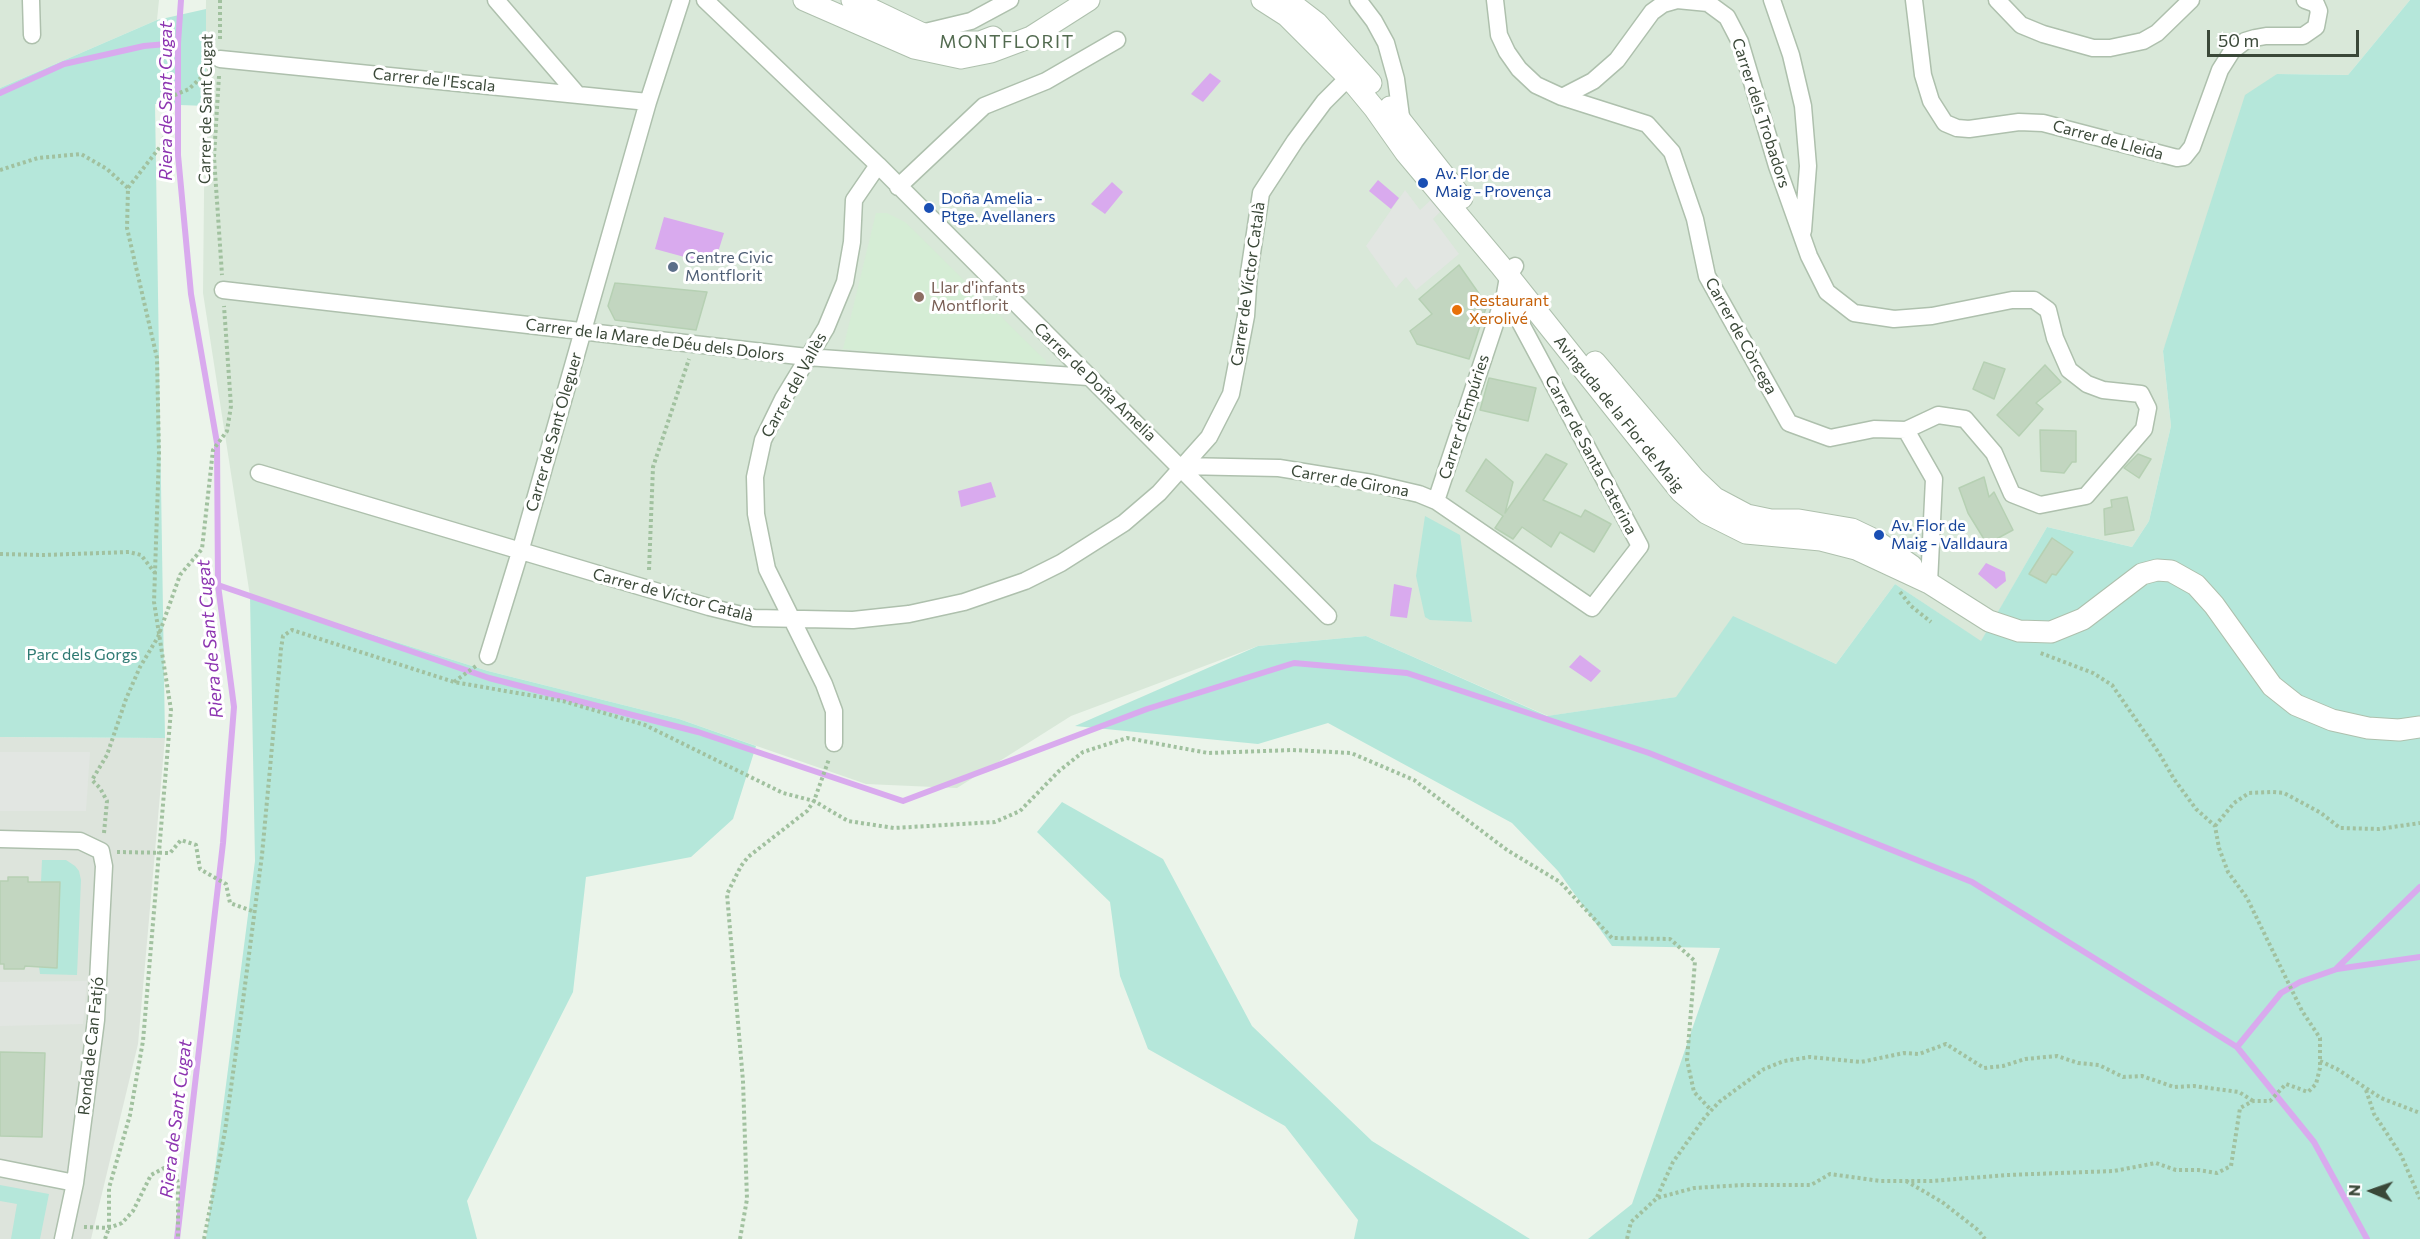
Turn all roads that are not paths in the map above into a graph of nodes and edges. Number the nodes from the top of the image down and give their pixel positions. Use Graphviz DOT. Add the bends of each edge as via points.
graph roads {
  1 [pos="31,0"];
  2 [pos="496,0"];
  3 [pos="681,0"];
  4 [pos="705,0"];
  5 [pos="804,0"];
  6 [pos="852,0"];
  7 [pos="1010,0"];
  8 [pos="1062,0"];
  9 [pos="1089,0"];
  10 [pos="1262,0"];
  11 [pos="1287,0"];
  12 [pos="1358,0"];
  13 [pos="1495,0"];
  14 [pos="1772,0"];
  15 [pos="1914,0"];
  16 [pos="1998,0"];
  17 [pos="2191,0"];
  18 [pos="2305,0"];
  19 [pos="921,33"];
  20 [pos="32,35"];
  21 [pos="1117,40"];
  22 [pos="220,59"];
  23 [pos="1357,77"];
  24 [pos="577,94"];
  25 [pos="1562,97"];
  26 [pos="648,102"];
  27 [pos="1402,123"];
  28 [pos="1405,152"];
  29 [pos="878,165"];
  30 [pos="898,187"];
  31 [pos="1802,238"];
  32 [pos="1509,279"];
  33 [pos="223,290"];
  34 [pos="583,331"];
  35 [pos="807,357"];
  36 [pos="1088,377"];
  37 [pos="1906,430"];
  38 [pos="1181,466"];
  39 [pos="259,473"];
  40 [pos="1436,501"];
  41 [pos="520,552"];
  42 [pos="1929,583"];
  43 [pos="1592,608"];
  44 [pos="1328,616"];
  45 [pos="790,620"];
  46 [pos="488,656"];
  47 [pos="2420,727"];
  48 [pos="834,743"];
  49 [pos="0,839"];
  50 [pos="0,1168"];
  51 [pos="75,1183"];
  52 [pos="64,1234"];
  1 -- 20 [label="street"];
  2 -- 24 [label="street"];
  3 -- 26 [label="street, Carrer de Sant Oleguer"];
  4 -- 29 [label="street, Carrer de Doña Amelia"];
  5 -- 9 [label="street" via="914,48 961,58 1031,37"];
  6 -- 19 [label="street"];
  7 -- 19 [label="street" via="971,21"];
  8 -- 19 [label="street" via="1020,27 980,42 946,42"];
  10 -- 23 [label="street, Avinguda de la Flor de Maig" via="1287,16"];
  11 -- 23 [label="street, Avinguda de la Flor de Maig" via="1317,23"];
  12 -- 27 [label="street" via="1386,43"];
  13 -- 25 [label="street, Carrer de Còrcega" via="1499,35 1507,52 1536,85"];
  14 -- 31 [label="street" via="1803,106 1808,166"];
  15 -- 18 [label="street, Carrer de Lleida" via="1923,75 1931,101 1945,123 1969,129 2043,123 2177,158 2184,157 2192,147 2220,70 2232,51 2255,38 2303,36 2316,27 2316,3"];
  16 -- 17 [label="street" via="2021,25 2093,48 2129,46 2143,41 2157,33"];
  21 -- 30 [label="street" via="1046,81 984,106"];
  22 -- 24 [label="street, Carrer de l'Escala"];
  23 -- 27 [label="street, Avinguda de la Flor de Maig"];
  23 -- 28 [label="street, Avinguda de la Flor de Maig"];
  23 -- 38 [label="street, Carrer de Víctor Català" via="1324,102 1261,194 1246,316 1231,394 1209,436"];
  24 -- 26 [label="street, Carrer de l'Escala"];
  25 -- 31 [label="street, Carrer dels Trobadors" via="1593,81 1617,60 1652,12 1663,4 1677,0 1708,3 1727,17 1740,42"];
  25 -- 37 [label="street, Carrer de Còrcega" via="1647,124 1672,152 1695,219 1707,276 1790,423 1830,438 1874,429"];
  26 -- 34 [label="street, Carrer de Sant Oleguer"];
  27 -- 28 [label="street"];
  27 -- 32 [label="street, Avinguda de la Flor de Maig"];
  28 -- 32 [label="street, Avinguda de la Flor de Maig"];
  29 -- 30 [label="street, Carrer de Doña Amelia"];
  29 -- 35 [label="street, Carrer del Vallès" via="854,200 845,282 826,328"];
  30 -- 36 [label="street, Carrer de Doña Amelia"];
  31 -- 37 [label="street, Carrer dels Trobadors" via="1827,292 1854,313 1894,319 2034,300 2048,310 2069,370 2103,390 2141,394 2148,408 2144,429 2086,496 2040,505 2012,494 1994,453 1965,419 1938,415"];
  32 -- 40 [label="street, Carrer d'Empúries"];
  32 -- 42 [label="street, Avinguda de la Flor de Maig" via="1682,492 1706,513 1746,533 1840,544"];
  32 -- 43 [label="street, Carrer de Santa Caterina" via="1641,546"];
  33 -- 34 [label="street, Carrer de la Mare de Déu dels Dolors"];
  34 -- 35 [label="street, Carrer de la Mare de Déu dels Dolors"];
  34 -- 41 [label="street, Carrer de Sant Oleguer"];
  35 -- 36 [label="street, Carrer de la Mare de Déu dels Dolors"];
  35 -- 45 [label="street, Carrer del Vallès" via="763,440 755,477 756,514 767,569"];
  36 -- 38 [label="street, Carrer de Doña Amelia"];
  37 -- 42 [label="street" via="1934,479"];
  38 -- 40 [label="street, Carrer de Girona" via="1279,468 1372,483"];
  38 -- 44 [label="street, Carrer de Doña Amelia"];
  38 -- 45 [label="street, Carrer de Víctor Català" via="1159,493 1124,523 1025,581 964,602 909,614 853,620"];
  39 -- 41 [label="street, Carrer de Víctor Català"];
  40 -- 43 [label="street, Carrer de Girona"];
  41 -- 45 [label="street, Carrer de Víctor Català" via="709,607 754,618"];
  41 -- 46 [label="street, Carrer de Sant Oleguer"];
  42 -- 47 [label="street, Avinguda de la Flor de Maig" via="2024,640 2049,640 2142,574 2171,571 2196,585 2272,686 2296,705 2332,720 2368,728"];
  45 -- 48 [label="street, Carrer del Vallès" via="834,711"];
  49 -- 51 [label="street, Ronda de Can Fatjó" via="80,841 101,851 104,889 96,1020"];
  50 -- 51 [label="street"];
  51 -- 52 [label="street, Ronda de Can Fatjó"];
}
